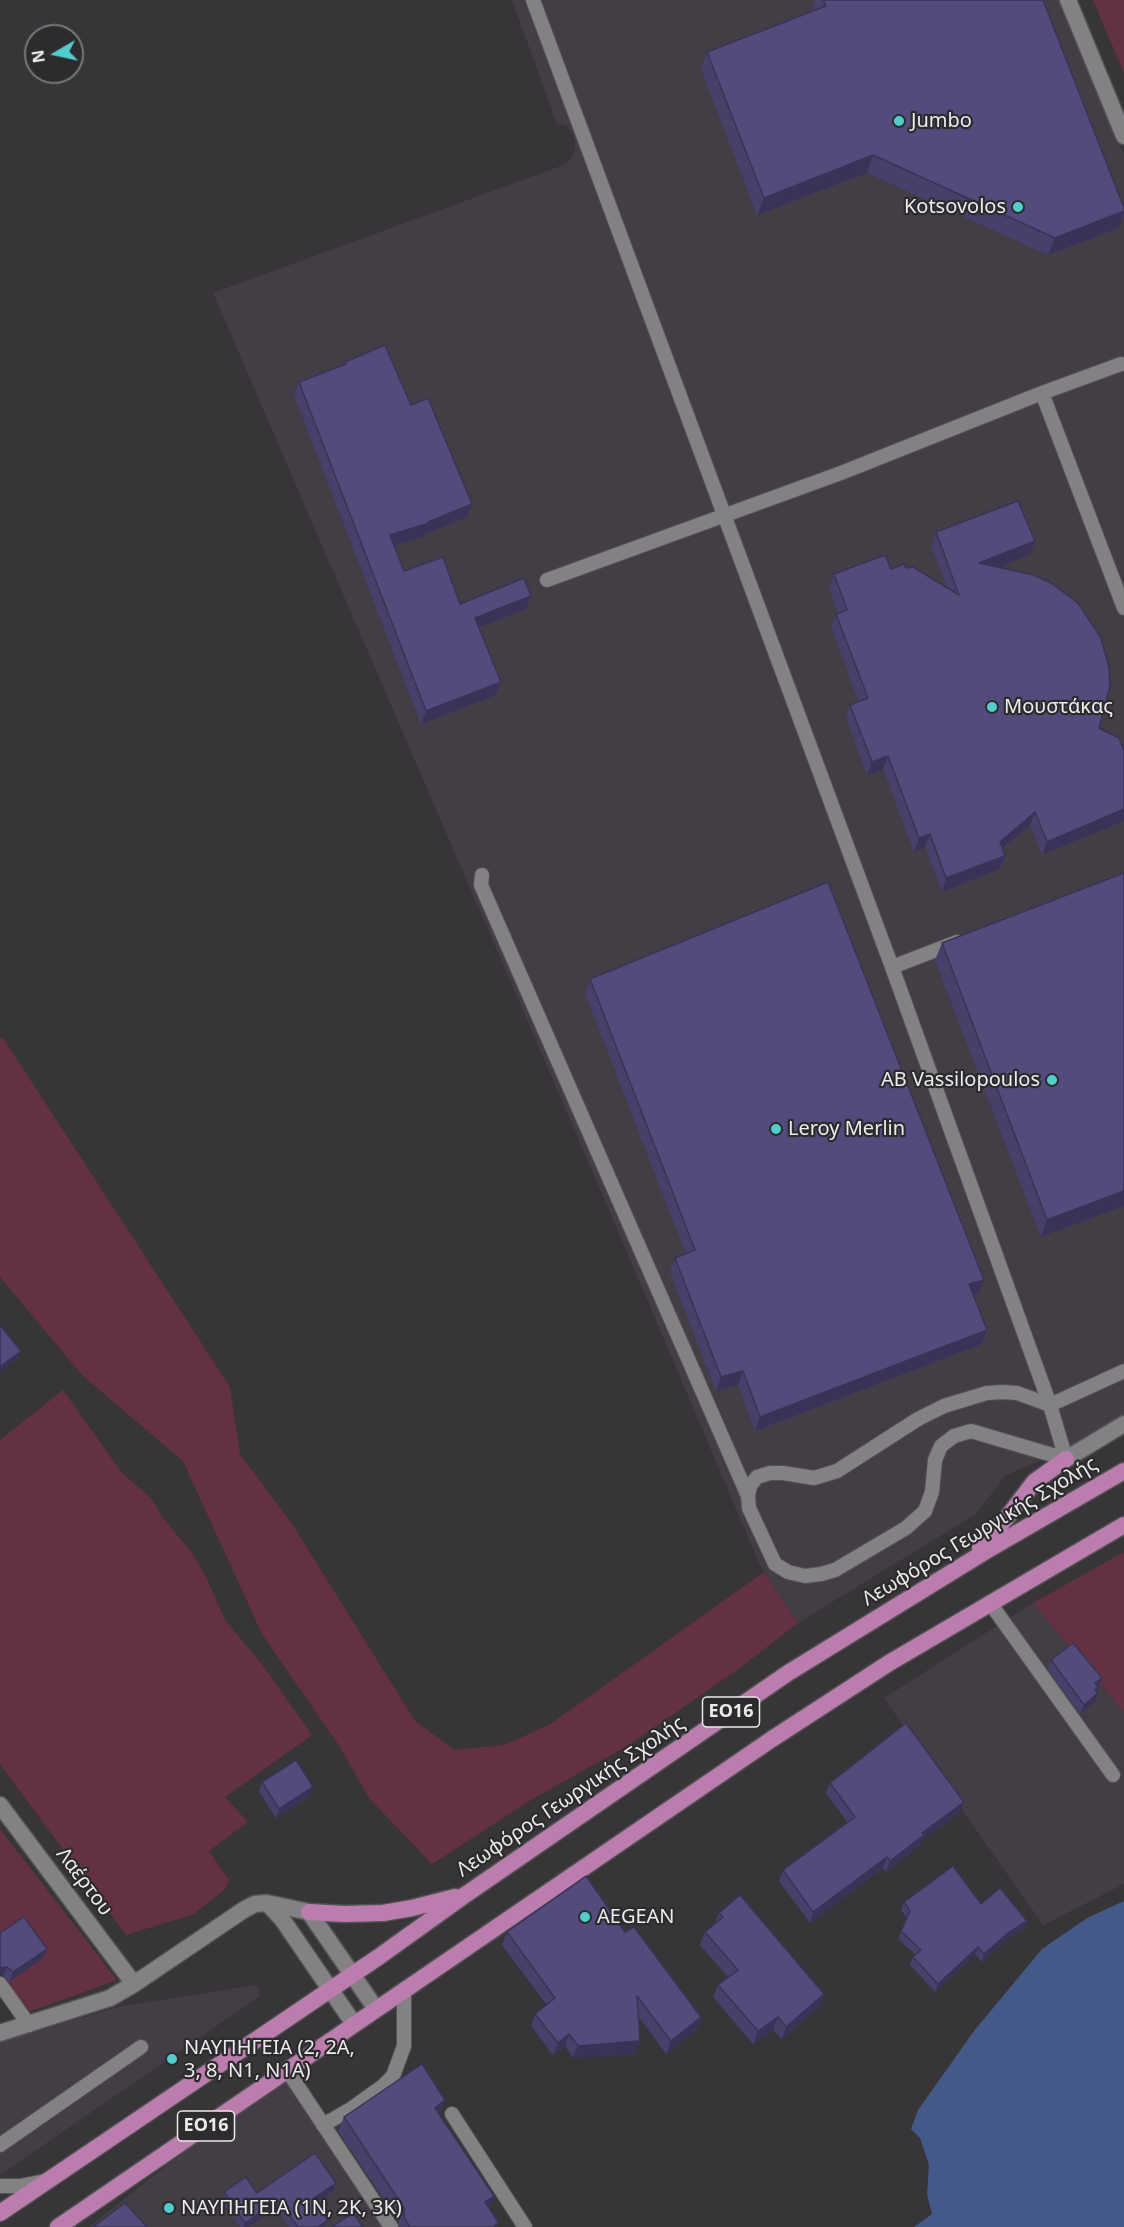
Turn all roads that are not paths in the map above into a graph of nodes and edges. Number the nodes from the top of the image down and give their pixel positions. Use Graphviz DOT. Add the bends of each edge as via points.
graph roads {
  1 [pos="533,0"];
  2 [pos="1068,0"];
  3 [pos="1124,135"];
  4 [pos="1123,363"];
  5 [pos="1042,393"];
  6 [pos="724,516"];
  7 [pos="547,580"];
  8 [pos="1124,608"];
  9 [pos="482,875"];
  10 [pos="969,937"];
  11 [pos="891,967"];
  12 [pos="1124,1371"];
  13 [pos="1050,1405"];
  14 [pos="1124,1424"];
  15 [pos="1066,1459"];
  16 [pos="1124,1471"];
  17 [pos="748,1496"];
  18 [pos="1124,1525"];
  19 [pos="958,1568"];
  20 [pos="990,1603"];
  21 [pos="1113,1775"];
  22 [pos="0,1805"];
  23 [pos="465,1895"];
  24 [pos="267,1903"];
  25 [pos="309,1912"];
  26 [pos="352,1974"];
  27 [pos="0,1984"];
  28 [pos="135,1984"];
  29 [pos="330,1989"];
  30 [pos="404,1989"];
  31 [pos="376,2009"];
  32 [pos="354,2024"];
  33 [pos="28,2025"];
  34 [pos="0,2033"];
  35 [pos="141,2047"];
  36 [pos="287,2070"];
  37 [pos="452,2114"];
  38 [pos="324,2125"];
  39 [pos="0,2145"];
  40 [pos="47,2181"];
  41 [pos="0,2186"];
  42 [pos="0,2213"];
  43 [pos="68,2224"];
  44 [pos="391,2227"];
  45 [pos="525,2227"];
  1 -- 6 [label="lane"];
  2 -- 3 [label="street"];
  4 -- 5 [label="lane"];
  5 -- 6 [label="lane"];
  5 -- 8 [label="lane"];
  6 -- 7 [label="lane"];
  6 -- 11 [label="lane"];
  9 -- 17 [label="lane" via="481,885"];
  10 -- 11 [label="lane"];
  11 -- 13 [label="lane"];
  12 -- 13 [label="lane"];
  13 -- 15 [label="lane"];
  13 -- 17 [label="lane" via="1017,1393 967,1398 918,1419 837,1471 814,1478 770,1473 757,1477"];
  14 -- 15 [label="street"];
  15 -- 17 [label="lane" via="971,1431 954,1436 941,1446 926,1511 906,1528 836,1570 805,1576 775,1564 749,1509"];
  15 -- 19 [label="main road" via="1034,1482 995,1533"];
  16 -- 19 [label="main road, Λεωφόρος Γεωργικής Σχολής / ΕΟ16"];
  18 -- 20 [label="main road, ΕΟ16"];
  19 -- 23 [label="main road, Λεωφόρος Γεωργικής Σχολής / ΕΟ16" via="788,1673"];
  20 -- 21 [label="lane"];
  20 -- 30 [label="main road, ΕΟ16" via="772,1739"];
  22 -- 28 [label="street, Λαέρτου"];
  23 -- 25 [label="main road" via="383,1913"];
  23 -- 26 [label="main road, Λεωφόρος Γεωργικής Σχολής / ΕΟ16"];
  24 -- 25 [label="street"];
  24 -- 28 [label="street" via="245,1909"];
  24 -- 29 [label="street" via="282,1918"];
  25 -- 26 [label="street"];
  26 -- 29 [label="main road, ΕΟ16"];
  26 -- 31 [label="street"];
  27 -- 33 [label="lane"];
  28 -- 33 [label="street" via="110,1998"];
  29 -- 32 [label="street"];
  29 -- 40 [label="main road, ΕΟ16"];
  30 -- 31 [label="main road, ΕΟ16"];
  30 -- 38 [label="lane" via="404,2046 393,2076"];
  31 -- 32 [label="main road, ΕΟ16"];
  32 -- 36 [label="main road, ΕΟ16"];
  33 -- 34 [label="street"];
  35 -- 39 [label="lane"];
  36 -- 38 [label="lane"];
  36 -- 43 [label="main road, ΕΟ16"];
  37 -- 45 [label="lane"];
  38 -- 44 [label="lane"];
  40 -- 41 [label="lane"];
  40 -- 42 [label="main road, ΕΟ16"];
}
